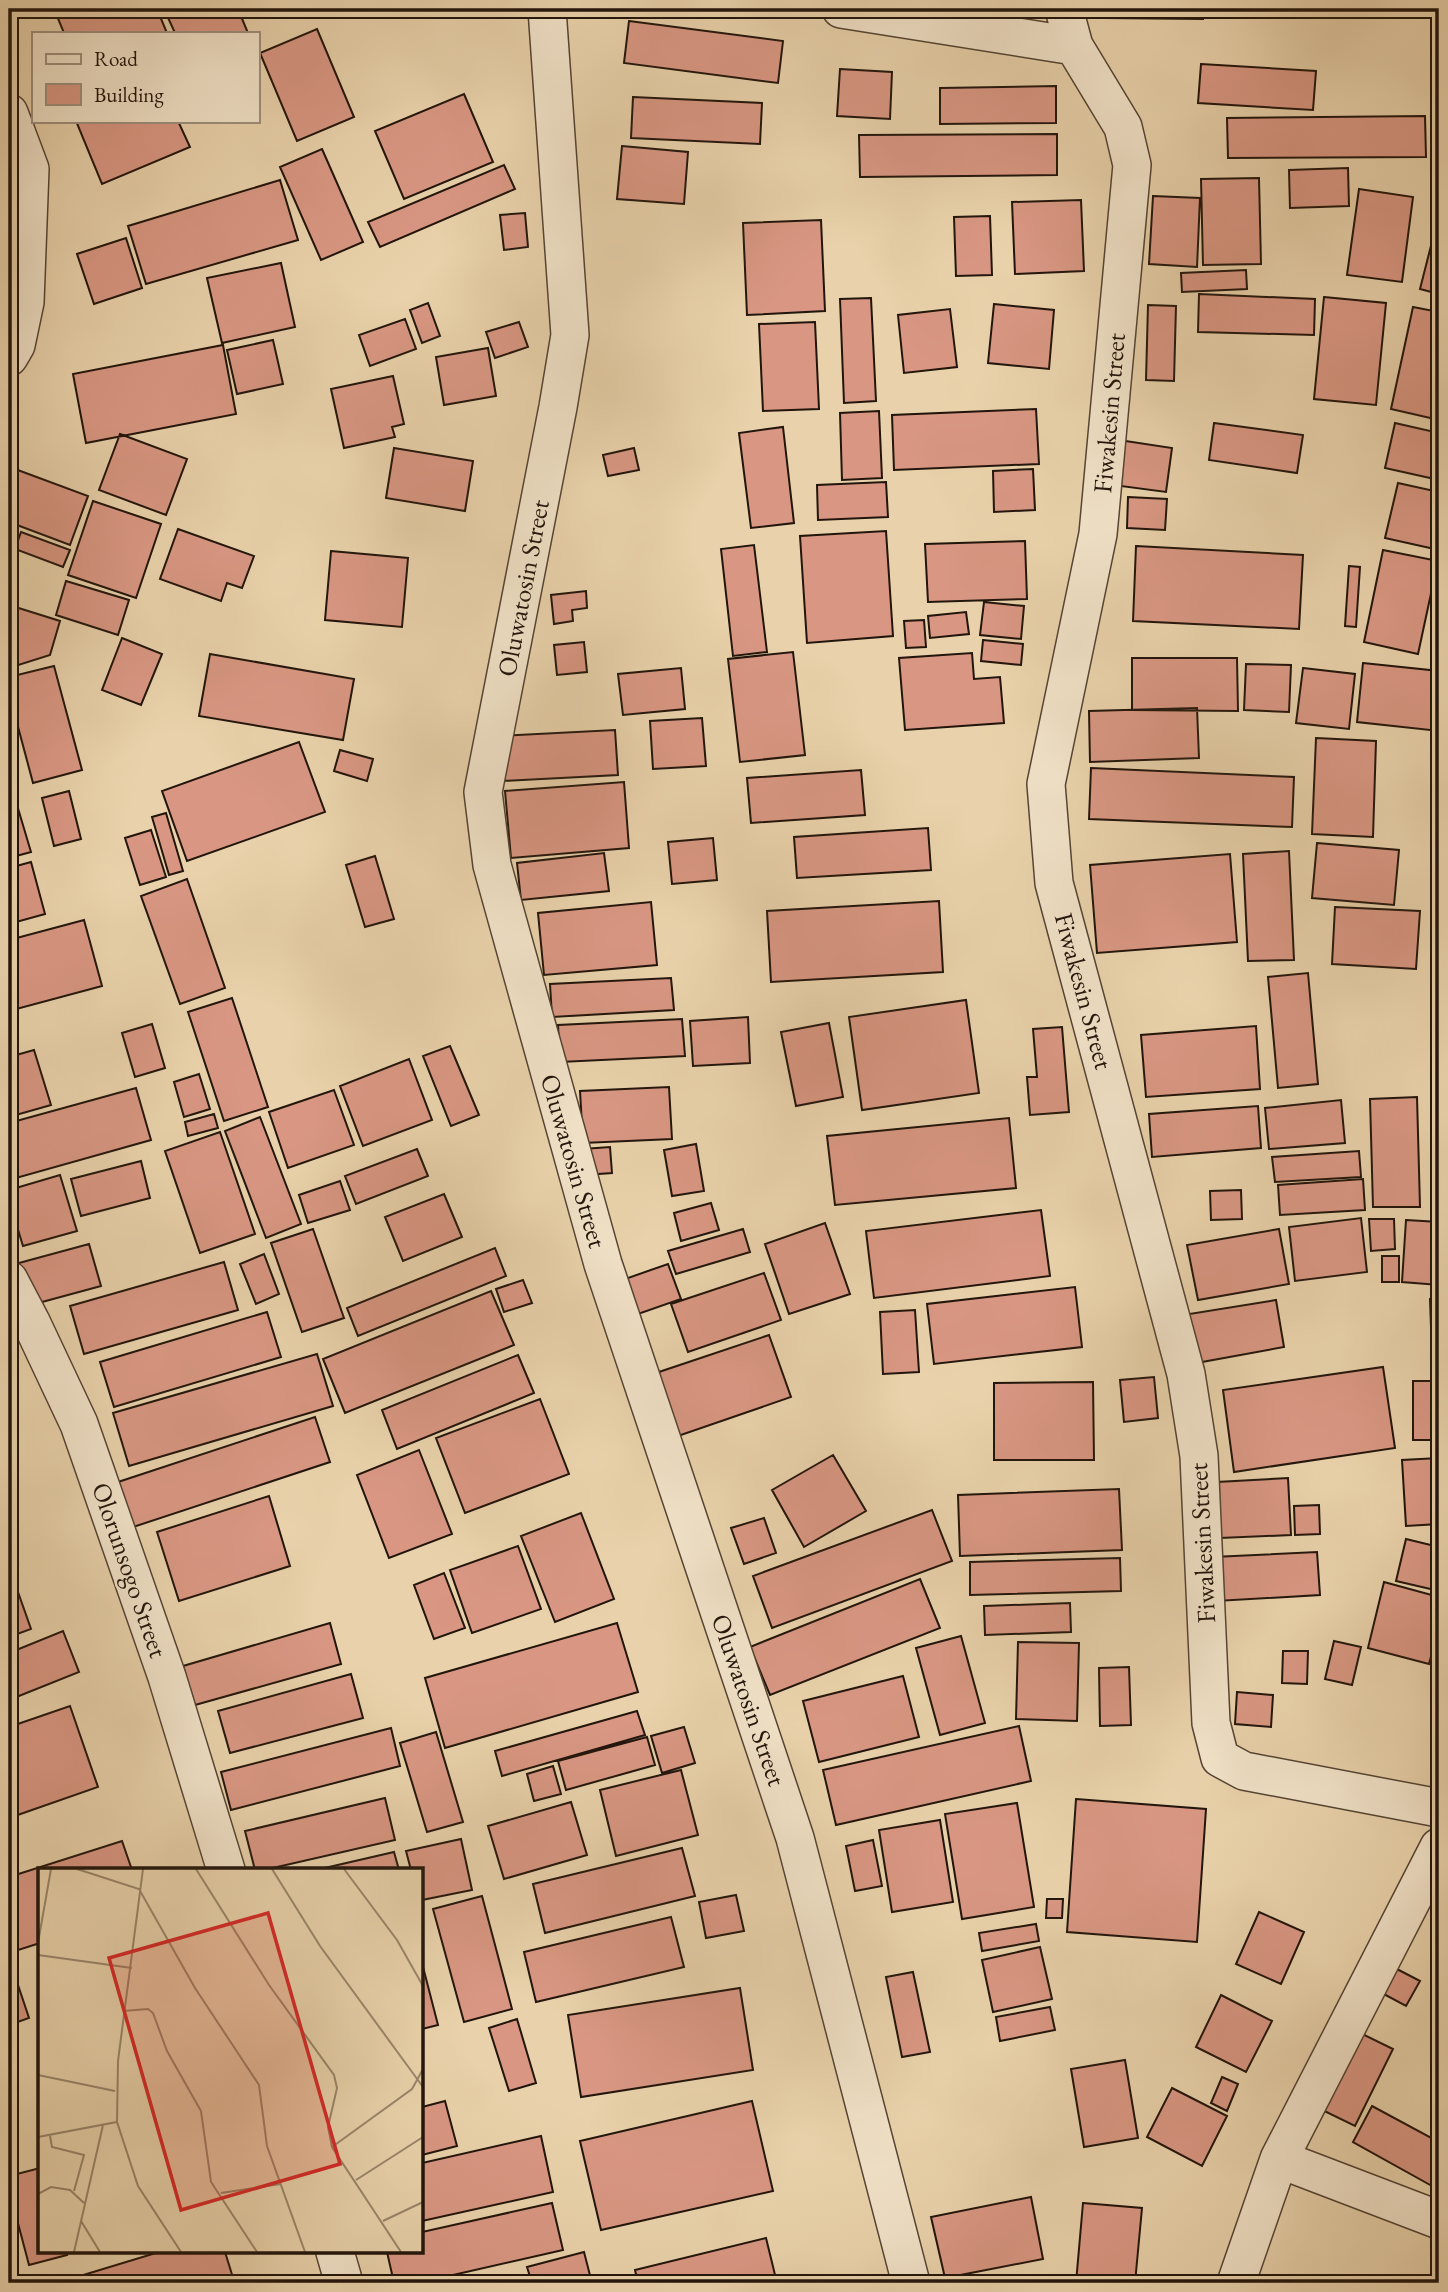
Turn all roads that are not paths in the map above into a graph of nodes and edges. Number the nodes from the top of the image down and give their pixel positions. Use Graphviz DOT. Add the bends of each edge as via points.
graph roads {
  1 [pos="547,9"];
  2 [pos="841,9"];
  3 [pos="1064,9"];
  4 [pos="1074,46"];
  5 [pos="9,113"];
  6 [pos="19,173"];
  7 [pos="9,357"];
  8 [pos="9,1280"];
  9 [pos="1439,1808"];
  10 [pos="1439,1847"];
  11 [pos="225,1868"];
  12 [pos="1279,2159"];
  13 [pos="1439,2220"];
  14 [pos="336,2254"];
  15 [pos="344,2283"];
  16 [pos="911,2283"];
  17 [pos="1236,2283"];
  1 -- 16 [label="street, Oluwatosin Street" via="570,335 483,792 492,864 603,1264 795,1838"];
  2 -- 4 [label="street"];
  3 -- 4 [label="street, Fiwakesin Street"];
  4 -- 9 [label="street, Fiwakesin Street" via="1123,127 1132,165 1098,534 1046,784 1049,834 1054,883 1186,1374 1199,1456 1211,1723 1220,1758 1244,1771"];
  5 -- 6 [label="street"];
  6 -- 7 [label="street" via="25,302"];
  8 -- 11 [label="street, Olorunsogo Street" via="79,1424 167,1677"];
  10 -- 12 [label="street"];
  12 -- 13 [label="street"];
  12 -- 17 [label="street"];
  14 -- 15 [label="street"];
}
